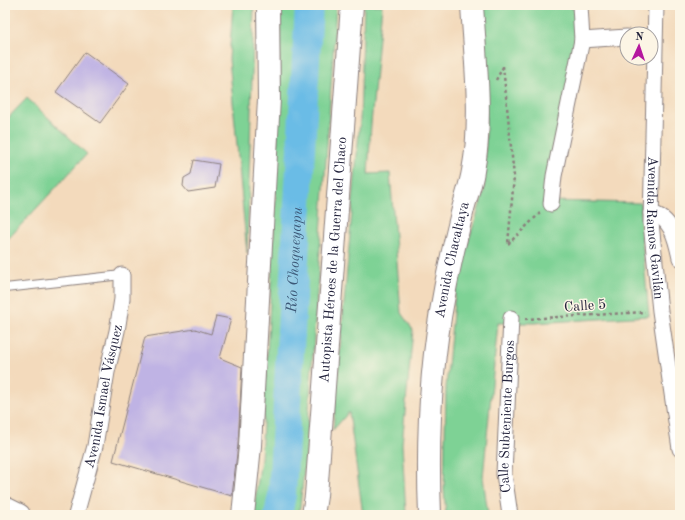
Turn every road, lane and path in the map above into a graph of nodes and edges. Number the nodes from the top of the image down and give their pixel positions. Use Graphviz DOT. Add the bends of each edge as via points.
graph roads {
  1 [pos="268,5"];
  2 [pos="352,5"];
  3 [pos="472,5"];
  4 [pos="580,5"];
  5 [pos="656,5"];
  6 [pos="654,26"];
  7 [pos="619,38"];
  8 [pos="582,40"];
  9 [pos="504,66"];
  10 [pos="653,66"];
  11 [pos="551,204"];
  12 [pos="651,213"];
  13 [pos="680,258"];
  14 [pos="122,276"];
  15 [pos="5,288"];
  16 [pos="660,311"];
  17 [pos="511,318"];
  18 [pos="680,449"];
  19 [pos="5,508"];
  20 [pos="19,515"];
  21 [pos="76,515"];
  22 [pos="244,515"];
  23 [pos="313,515"];
  24 [pos="430,515"];
  25 [pos="510,515"];
  1 -- 22 [label="main road" via="269,99"];
  2 -- 23 [label="main road, Autopista Héroes de la Guerra del Chaco"];
  3 -- 24 [label="main road, Avenida Chacaltaya" via="477,131 474,171 444,296 436,345 430,404"];
  4 -- 8 [label="street"];
  5 -- 6 [label="street, Avenida Ramos Gavilán"];
  7 -- 8 [label="street"];
  8 -- 11 [label="street" via="554,176"];
  9 -- 11 [label="path" via="514,177 508,244"];
  10 -- 12 [label="street, Avenida Ramos Gavilán"];
  12 -- 13 [label="street" via="667,221 677,243"];
  12 -- 16 [label="street, Avenida Ramos Gavilán"];
  14 -- 15 [label="lane"];
  14 -- 21 [label="street, Avenida Ismael Vásquez" via="122,299 117,331 107,372 95,446"];
  16 -- 17 [label="path, Calle 5"];
  16 -- 18 [label="street, Avenida Ramos Gavilán"];
  17 -- 25 [label="street, Calle Subteniente Burgos" via="504,474"];
  19 -- 20 [label="main road"];
}
